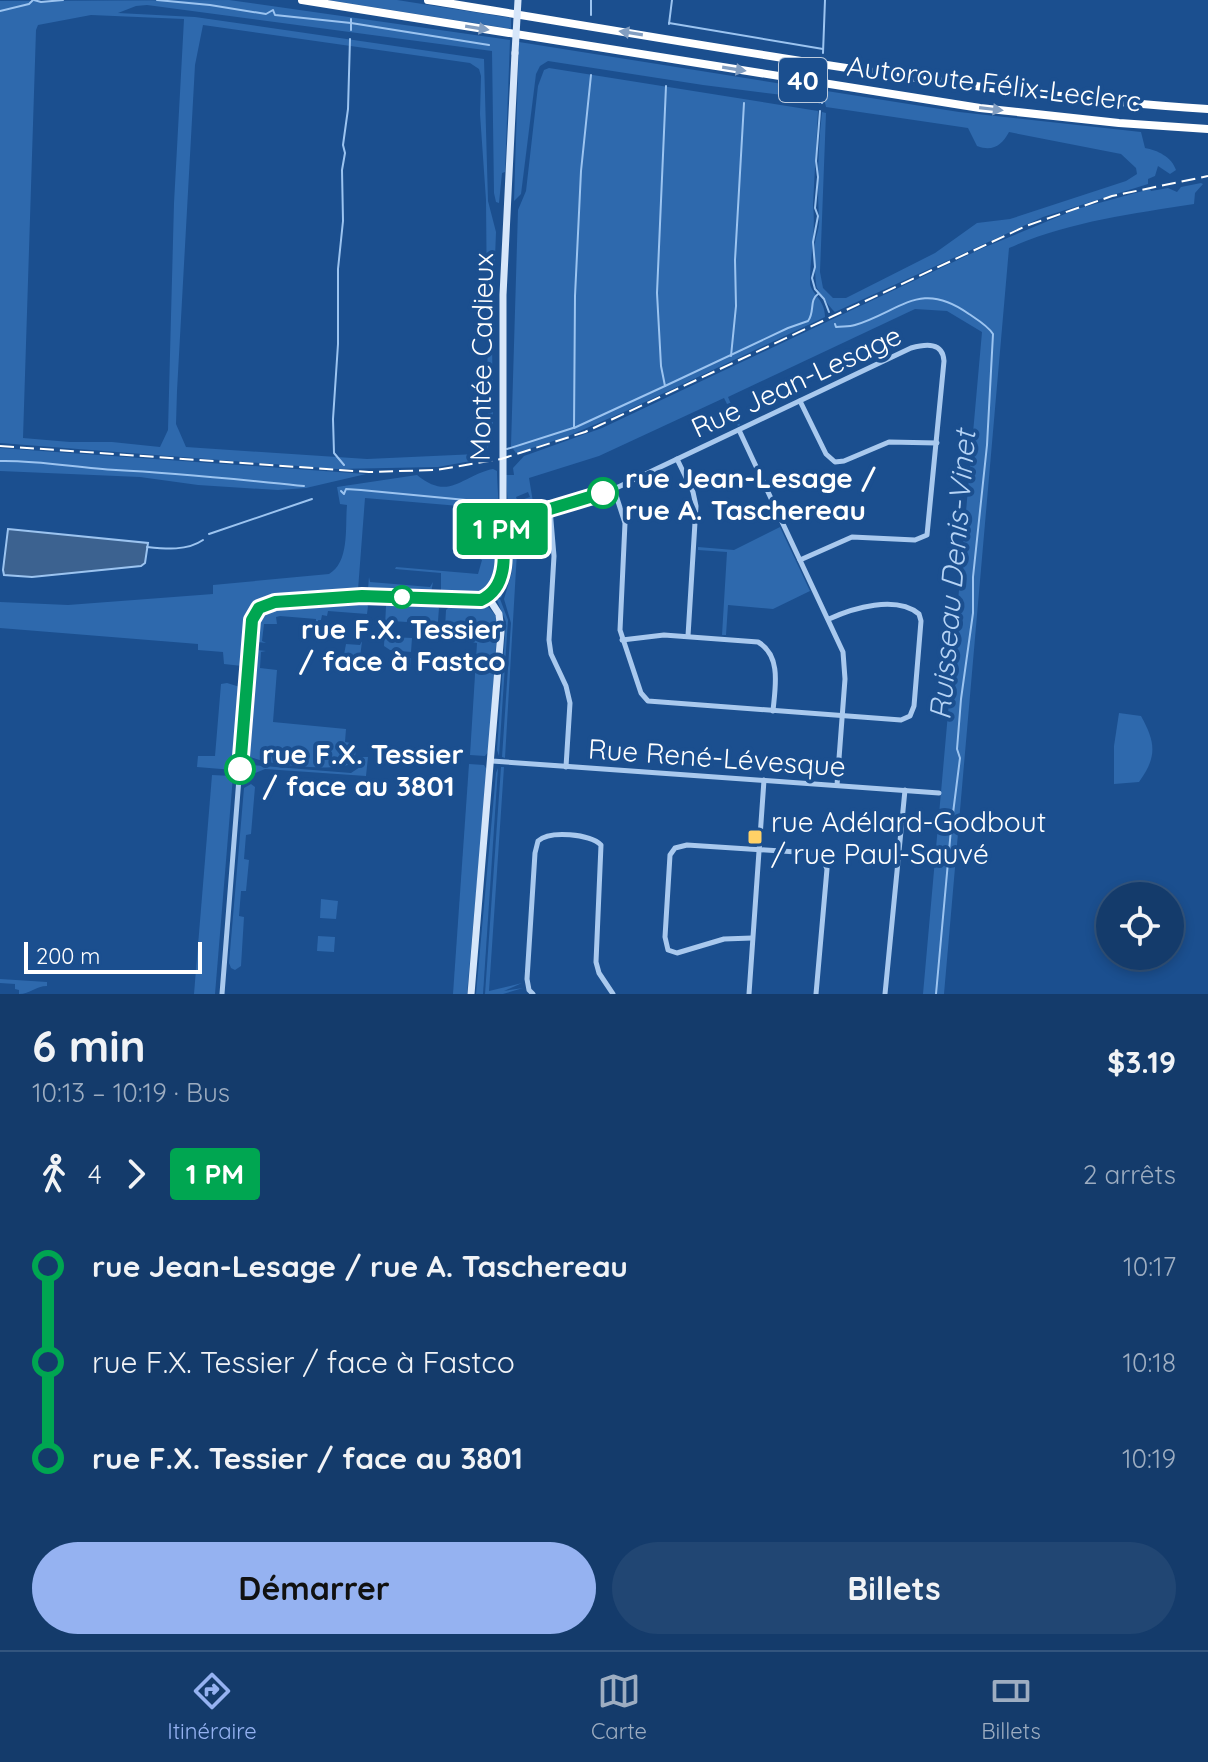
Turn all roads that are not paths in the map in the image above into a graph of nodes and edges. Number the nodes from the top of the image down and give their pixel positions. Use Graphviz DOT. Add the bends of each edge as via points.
graph roads {
  1 [pos="302,0"];
  2 [pos="428,0"];
  3 [pos="518,0"];
  4 [pos="1208,109"];
  5 [pos="1208,129"];
  6 [pos="800,401"];
  7 [pos="739,430"];
  8 [pos="937,443"];
  9 [pos="677,459"];
  10 [pos="614,489"];
  11 [pos="550,509"];
  12 [pos="502,516"];
  13 [pos="800,560"];
  14 [pos="488,597"];
  15 [pos="829,619"];
  16 [pos="688,636"];
  17 [pos="622,640"];
  18 [pos="773,711"];
  19 [pos="842,715"];
  20 [pos="492,761"];
  21 [pos="566,767"];
  22 [pos="764,780"];
  23 [pos="837,786"];
  24 [pos="905,790"];
  25 [pos="939,793"];
  26 [pos="759,850"];
  27 [pos="752,938"];
  28 [pos="609,993"];
  29 [pos="222,994"];
  30 [pos="471,994"];
  31 [pos="533,994"];
  32 [pos="749,994"];
  33 [pos="816,994"];
  34 [pos="885,994"];
  1 -- 5 [label="highway, Autoroute Félix-Leclerc / 40, one-way" via="980,108"];
  4 -- 2 [label="highway, Autoroute Félix-Leclerc / 40, one-way" via="979,87"];
  3 -- 12 [label="street, Montée Cadieux, bridge" via="503,295"];
  6 -- 7 [label="street, Rue Jean-Lesage"];
  6 -- 8 [label="street" via="835,462 889,442"];
  6 -- 8 [label="street, Rue Jean-Lesage" via="911,348 935,346 944,358"];
  7 -- 9 [label="street, Rue Jean-Lesage"];
  7 -- 13 [label="street"];
  8 -- 13 [label="street, Rue Jean-Lesage" via="926,536 852,537"];
  9 -- 10 [label="street, Rue Jean-Lesage"];
  9 -- 16 [label="street" via="696,506"];
  10 -- 11 [label="street, Rue Jean-Lesage"];
  10 -- 17 [label="street" via="625,523"];
  11 -- 12 [label="street, Rue Jean-Lesage"];
  11 -- 21 [label="street" via="554,556 549,640 570,703"];
  12 -- 14 [label="street, Montée Cadieux" via="502,576"];
  13 -- 15 [label="street"];
  14 -- 20 [label="street" via="501,628"];
  14 -- 29 [label="street" via="471,602 362,596 275,602 256,611"];
  15 -- 19 [label="street" via="845,666"];
  15 -- 19 [label="street" via="874,604 912,609 921,617 912,715 903,720"];
  16 -- 17 [label="street"];
  16 -- 18 [label="street" via="764,645 775,670"];
  17 -- 18 [label="street" via="648,701"];
  18 -- 19 [label="street"];
  19 -- 23 [label="street"];
  20 -- 21 [label="street, Rue René-Lévesque"];
  20 -- 30 [label="street"];
  21 -- 22 [label="street, Rue René-Lévesque"];
  22 -- 23 [label="street, Rue René-Lévesque"];
  22 -- 26 [label="street"];
  23 -- 24 [label="street, Rue René-Lévesque"];
  24 -- 25 [label="street, Rue René-Lévesque"];
  24 -- 34 [label="street"];
  26 -- 27 [label="street"];
  26 -- 27 [label="street" via="682,844 670,858 668,950 679,953 724,939"];
  26 -- 33 [label="street" via="815,854 825,860"];
  27 -- 32 [label="street"];
  28 -- 31 [label="street" via="596,962 601,845 590,838 548,835 536,846 527,979"];
}
